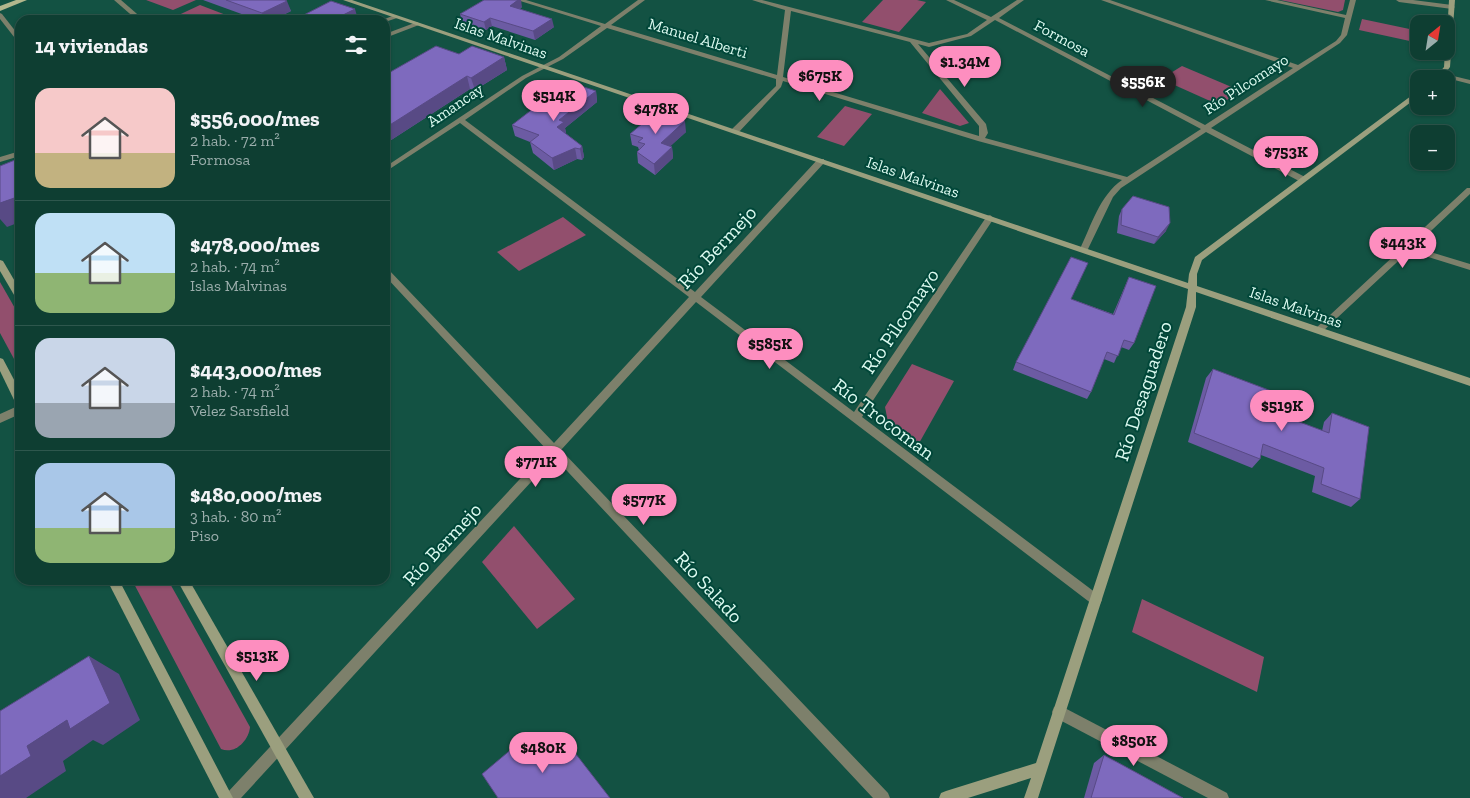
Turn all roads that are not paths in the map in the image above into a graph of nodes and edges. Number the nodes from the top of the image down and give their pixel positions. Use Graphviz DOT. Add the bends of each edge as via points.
graph roads {
  1 [pos="22,0"];
  2 [pos="117,0"];
  3 [pos="346,0"];
  4 [pos="520,0"];
  5 [pos="642,0"];
  6 [pos="755,0"];
  7 [pos="949,0"];
  8 [pos="1021,0"];
  9 [pos="1104,0"];
  10 [pos="1268,0"];
  11 [pos="1353,0"];
  12 [pos="1399,0"];
  13 [pos="773,2"];
  14 [pos="1452,4"];
  15 [pos="0,9"];
  16 [pos="788,9"];
  17 [pos="135,15"];
  18 [pos="389,15"];
  19 [pos="390,15"];
  20 [pos="0,16"];
  21 [pos="395,17"];
  22 [pos="1349,17"];
  23 [pos="390,18"];
  24 [pos="993,19"];
  25 [pos="417,24"];
  26 [pos="607,26"];
  27 [pos="390,34"];
  28 [pos="15,35"];
  29 [pos="913,42"];
  30 [pos="545,67"];
  31 [pos="1298,68"];
  32 [pos="1445,70"];
  33 [pos="782,79"];
  34 [pos="1455,80"];
  35 [pos="1470,82"];
  36 [pos="1410,99"];
  37 [pos="460,120"];
  38 [pos="1205,128"];
  39 [pos="734,131"];
  40 [pos="981,139"];
  41 [pos="15,155"];
  42 [pos="0,160"];
  43 [pos="821,161"];
  44 [pos="390,167"];
  45 [pos="1127,179"];
  46 [pos="1302,179"];
  47 [pos="1470,190"];
  48 [pos="990,218"];
  49 [pos="1407,248"];
  50 [pos="1084,249"];
  51 [pos="0,263"];
  52 [pos="1470,268"];
  53 [pos="390,277"];
  54 [pos="1193,286"];
  55 [pos="15,289"];
  56 [pos="695,298"];
  57 [pos="1320,330"];
  58 [pos="0,362"];
  59 [pos="1470,382"];
  60 [pos="15,391"];
  61 [pos="15,412"];
  62 [pos="0,419"];
  63 [pos="856,419"];
  64 [pos="554,450"];
  65 [pos="116,585"];
  66 [pos="186,585"];
  67 [pos="1096,600"];
  68 [pos="1059,712"];
  69 [pos="278,748"];
  70 [pos="1041,768"];
  71 [pos="226,798"];
  72 [pos="232,798"];
  73 [pos="306,798"];
  74 [pos="883,798"];
  75 [pos="946,798"];
  76 [pos="1031,798"];
  77 [pos="1222,798"];
  1 -- 15 [label="main road"];
  2 -- 17 [label="street"];
  3 -- 18 [label="main road, Islas Malvinas"];
  4 -- 26 [label="street, Manuel Alberti"];
  5 -- 26 [label="street, Amancay"];
  6 -- 13 [label="street"];
  7 -- 24 [label="street, Formosa"];
  8 -- 24 [label="street"];
  9 -- 31 [label="street"];
  10 -- 22 [label="street"];
  11 -- 22 [label="street, Río Pilcomayo"];
  12 -- 14 [label="street"];
  13 -- 16 [label="street"];
  14 -- 32 [label="main road"];
  16 -- 29 [label="street"];
  16 -- 33 [label="street"];
  19 -- 21 [label="main road, Islas Malvinas"];
  20 -- 28 [label="street"];
  21 -- 23 [label="street"];
  21 -- 25 [label="main road, Islas Malvinas"];
  22 -- 31 [label="street, Río Pilcomayo" via="1340,40"];
  24 -- 29 [label="street" via="962,39 932,45"];
  24 -- 38 [label="street, Formosa"];
  25 -- 27 [label="street"];
  25 -- 30 [label="main road, Islas Malvinas"];
  26 -- 30 [label="street, Amancay"];
  26 -- 33 [label="street, Manuel Alberti"];
  29 -- 40 [label="street" via="983,126"];
  30 -- 37 [label="street, Amancay" via="524,77"];
  30 -- 39 [label="main road, Islas Malvinas"];
  31 -- 38 [label="street, Río Pilcomayo"];
  33 -- 39 [label="street" via="774,94"];
  33 -- 40 [label="street, Manuel Alberti"];
  34 -- 35 [label="street"];
  36 -- 46 [label="main road, Río Desaguadero"];
  37 -- 44 [label="street, Amancay"];
  37 -- 56 [label="street, Río Trocoman"];
  38 -- 45 [label="street, Río Pilcomayo"];
  38 -- 46 [label="street, Formosa"];
  39 -- 43 [label="main road, Islas Malvinas"];
  40 -- 45 [label="street, Manuel Alberti"];
  41 -- 42 [label="street"];
  43 -- 48 [label="main road, Islas Malvinas"];
  43 -- 56 [label="street, Río Bermejo"];
  45 -- 50 [label="street, Río Pilcomayo" via="1109,196"];
  46 -- 54 [label="main road, Río Desaguadero" via="1203,254 1195,266"];
  47 -- 49 [label="street"];
  48 -- 50 [label="main road, Islas Malvinas"];
  48 -- 63 [label="street, Río Pilcomayo"];
  49 -- 52 [label="street"];
  49 -- 57 [label="street"];
  50 -- 54 [label="main road, Islas Malvinas"];
  51 -- 55 [label="main road"];
  53 -- 64 [label="street, Río Salado"];
  54 -- 57 [label="main road, Islas Malvinas"];
  54 -- 67 [label="main road, Río Desaguadero" via="1191,307"];
  56 -- 63 [label="street, Río Trocoman"];
  56 -- 64 [label="street, Río Bermejo"];
  57 -- 59 [label="main road, Islas Malvinas"];
  58 -- 60 [label="main road"];
  61 -- 62 [label="street"];
  63 -- 67 [label="street, Río Trocoman"];
  64 -- 69 [label="street, Río Bermejo"];
  64 -- 74 [label="street, Río Salado"];
  65 -- 71 [label="main road"];
  66 -- 69 [label="main road"];
  67 -- 68 [label="main road, Río Desaguadero"];
  68 -- 70 [label="main road, Río Desaguadero"];
  68 -- 77 [label="street"];
  69 -- 72 [label="street, Río Bermejo"];
  69 -- 73 [label="main road"];
  70 -- 75 [label="main road"];
  70 -- 76 [label="main road, Río Desaguadero"];
}
